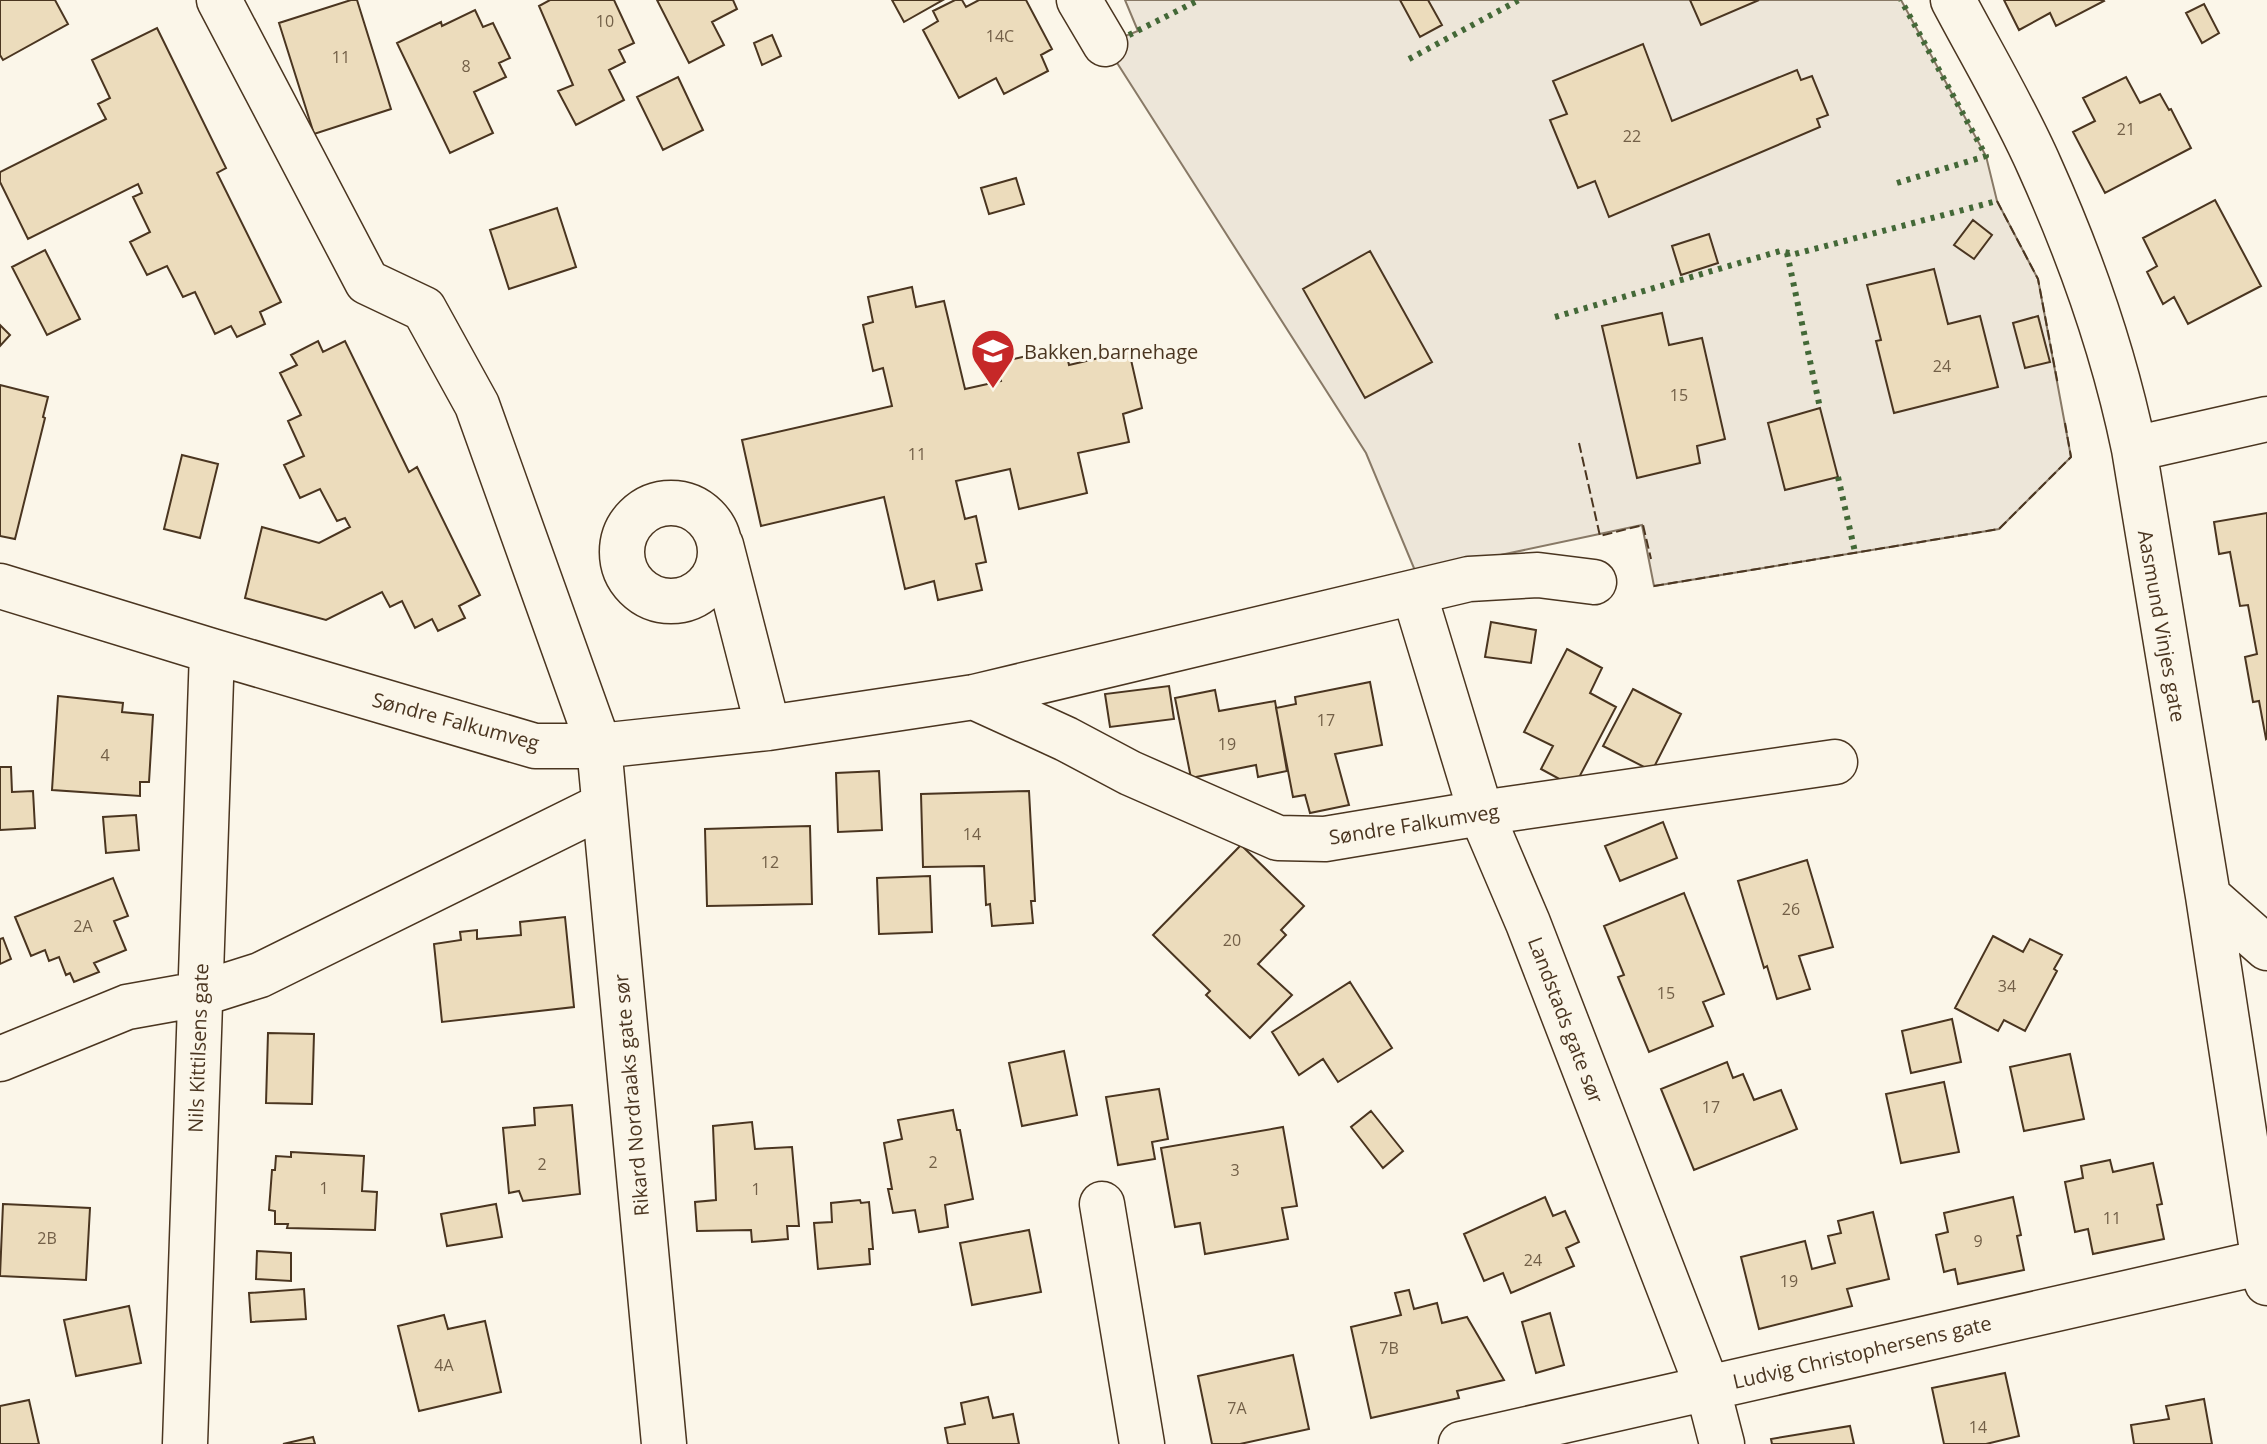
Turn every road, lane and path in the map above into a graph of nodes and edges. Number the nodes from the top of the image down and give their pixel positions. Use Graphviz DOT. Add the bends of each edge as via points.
graph roads {
  1 [pos="219,0"];
  2 [pos="1079,0"];
  3 [pos="1953,0"];
  4 [pos="1105,44"];
  5 [pos="2267,419"];
  6 [pos="2134,449"];
  7 [pos="704,481"];
  8 [pos="1594,582"];
  9 [pos="0,586"];
  10 [pos="1414,593"];
  11 [pos="212,651"];
  12 [pos="974,697"];
  13 [pos="768,728"];
  14 [pos="599,746"];
  15 [pos="1835,762"];
  16 [pos="604,805"];
  17 [pos="1481,813"];
  18 [pos="2208,896"];
  19 [pos="2267,948"];
  20 [pos="200,994"];
  21 [pos="0,1059"];
  22 [pos="2259,1172"];
  23 [pos="1102,1204"];
  24 [pos="2265,1272"];
  25 [pos="1707,1386"];
  26 [pos="185,1444"];
  27 [pos="664,1444"];
  28 [pos="1142,1444"];
  29 [pos="1461,1444"];
  30 [pos="1722,1444"];
  1 -- 14 [label="street, Rikard Nordraaks gate sør" via="367,282 424,309 477,405"];
  2 -- 4 [label="street"];
  3 -- 6 [label="street, Aasmund Vinjes gate" via="2040,165 2121,385"];
  5 -- 6 [label="street"];
  6 -- 18 [label="street, Aasmund Vinjes gate"];
  7 -- 13 [label="street"];
  8 -- 10 [label="street, Søndre Falkumveg" via="1538,575 1469,579"];
  9 -- 11 [label="street, Søndre Falkumveg"];
  10 -- 12 [label="street, Søndre Falkumveg"];
  10 -- 17 [label="street, Landstads gate sør"];
  11 -- 14 [label="street, Søndre Falkumveg" via="535,746"];
  11 -- 20 [label="street, Nils Kittilsens gate"];
  12 -- 13 [label="street, Søndre Falkumveg"];
  12 -- 17 [label="street, Søndre Falkumveg" via="1278,838 1325,839"];
  13 -- 14 [label="street, Søndre Falkumveg"];
  14 -- 16 [label="street, Rikard Nordraaks gate sør"];
  15 -- 17 [label="street, Søndre Falkumveg"];
  16 -- 20 [label="street" via="260,975"];
  16 -- 27 [label="street, Rikard Nordraaks gate sør"];
  17 -- 25 [label="street, Landstads gate sør"];
  18 -- 19 [label="street"];
  18 -- 22 [label="street, Aasmund Vinjes gate"];
  20 -- 21 [label="street" via="127,1007"];
  20 -- 26 [label="street, Nils Kittilsens gate"];
  22 -- 24 [label="street, Aasmund Vinjes gate"];
  23 -- 28 [label="street"];
  24 -- 25 [label="street, Ludvig Christophersens gate"];
  25 -- 29 [label="street, Ludvig Christophersens gate"];
  25 -- 30 [label="street, Landstads gate sør"];
}
